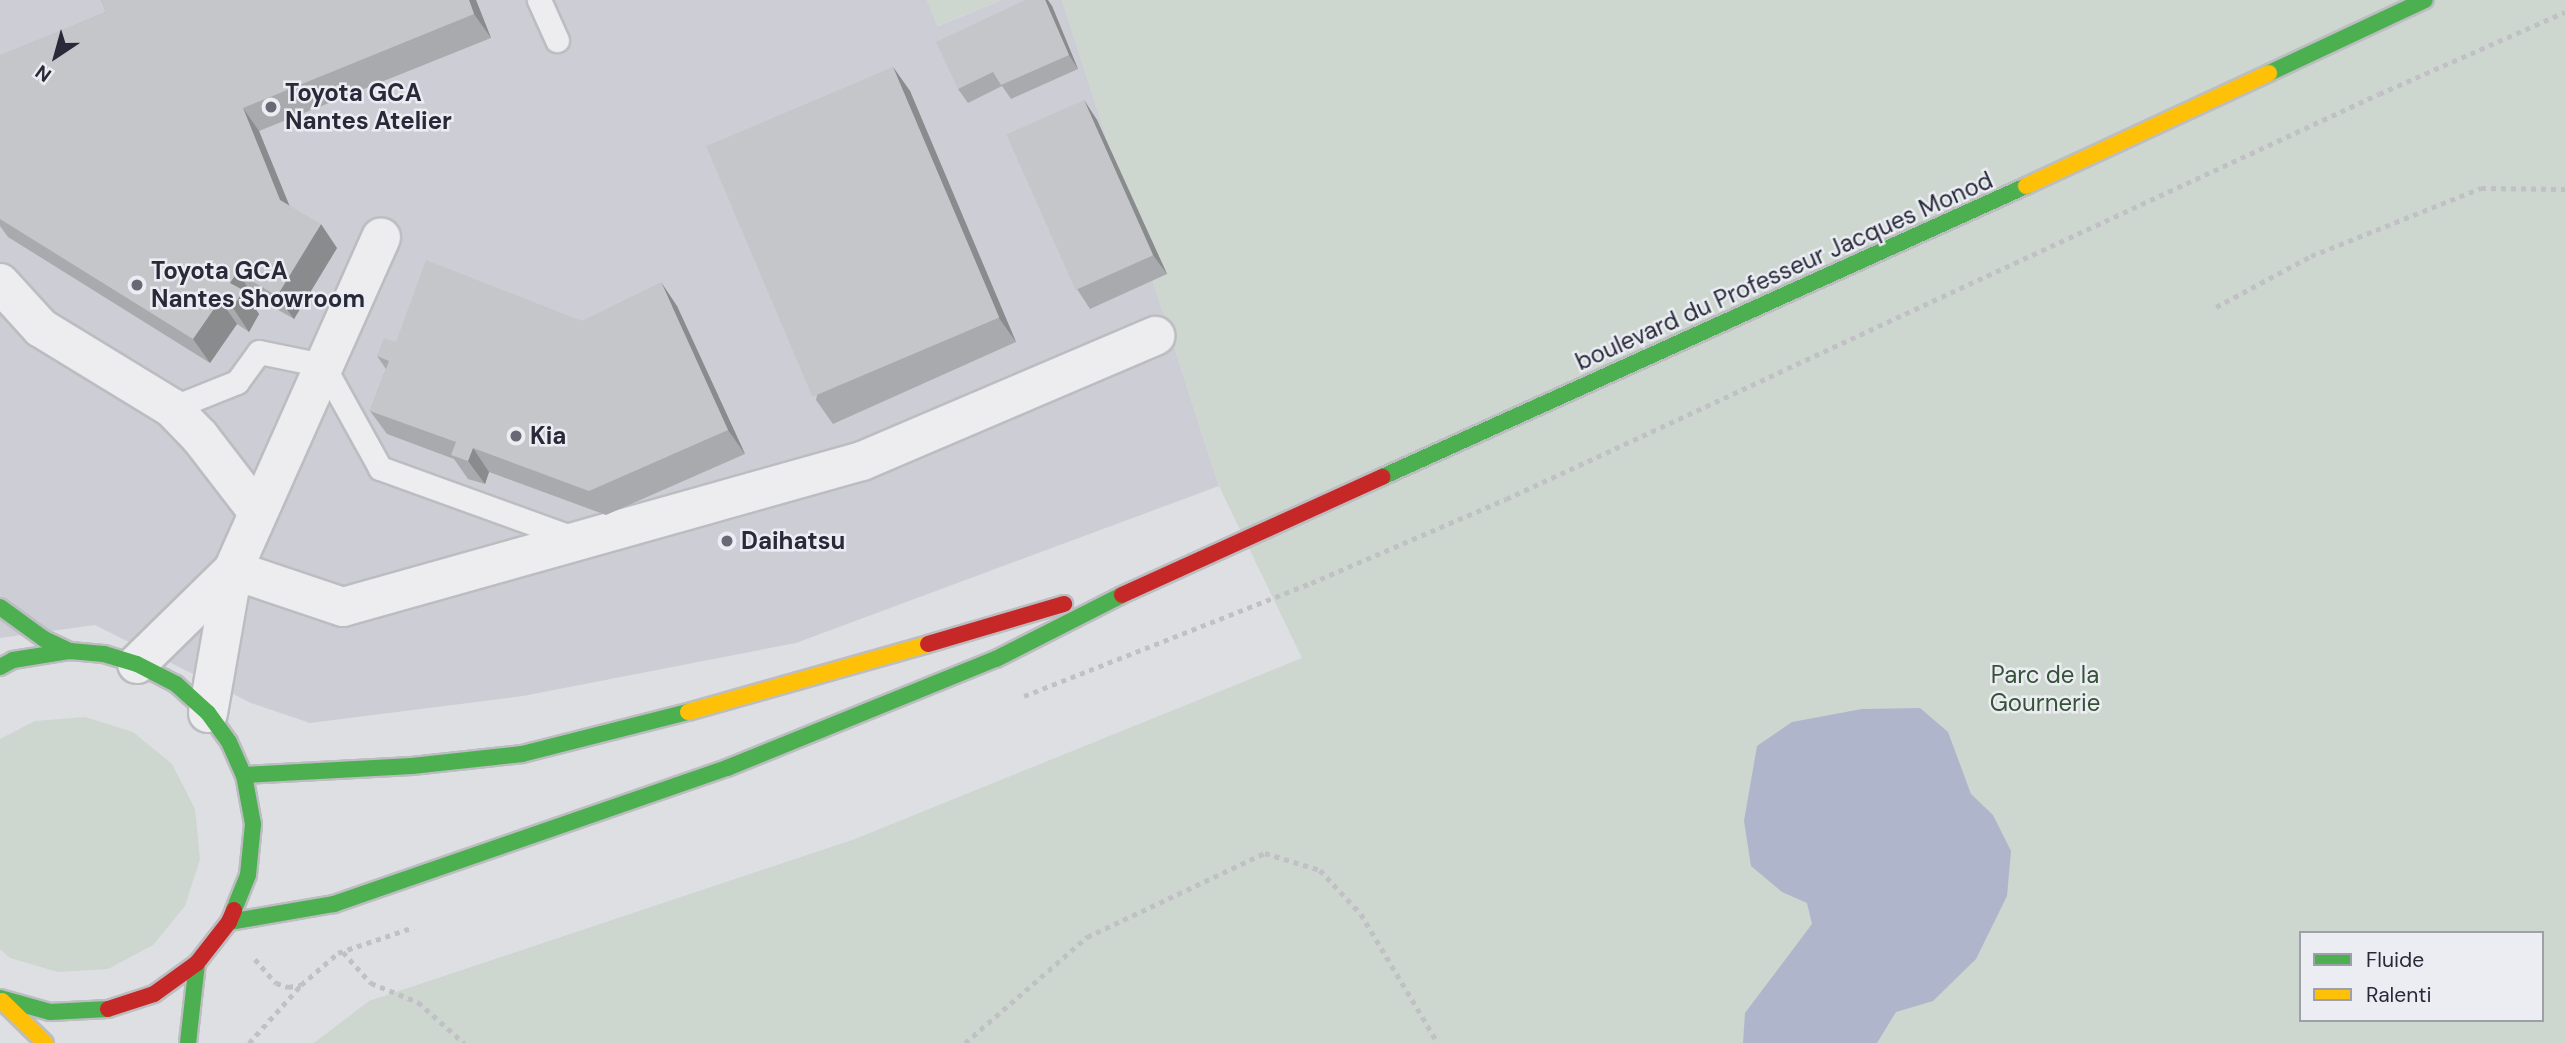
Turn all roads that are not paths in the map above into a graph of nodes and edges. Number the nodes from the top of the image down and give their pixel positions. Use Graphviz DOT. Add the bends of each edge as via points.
graph roads {
  1 [pos="540,0"];
  2 [pos="2425,0"];
  3 [pos="557,40"];
  4 [pos="381,237"];
  5 [pos="0,283"];
  6 [pos="1155,336"];
  7 [pos="323,365"];
  8 [pos="172,408"];
  9 [pos="257,510"];
  10 [pos="582,542"];
  11 [pos="233,570"];
  12 [pos="1158,577"];
  13 [pos="0,607"];
  14 [pos="70,651"];
  15 [pos="137,664"];
  16 [pos="0,667"];
  17 [pos="208,713"];
  18 [pos="244,775"];
  19 [pos="229,922"];
  20 [pos="197,963"];
  21 [pos="0,999"];
  22 [pos="45,1043"];
  23 [pos="188,1043"];
  1 -- 3 [label="lane"];
  2 -- 12 [label="main road, boulevard du Professeur Jacques Monod" via="1889,250"];
  4 -- 7 [label="street"];
  5 -- 8 [label="street" via="41,328"];
  6 -- 10 [label="street" via="862,461"];
  7 -- 8 [label="lane" via="258,352 237,382"];
  7 -- 9 [label="street"];
  7 -- 10 [label="lane" via="380,468"];
  8 -- 9 [label="street"];
  9 -- 11 [label="street"];
  10 -- 11 [label="street" via="343,607"];
  11 -- 15 [label="street"];
  11 -- 17 [label="street"];
  12 -- 18 [label="main road" via="752,696 522,754 412,766"];
  12 -- 19 [label="main road" via="996,659 727,768 334,904"];
  13 -- 14 [label="main road" via="44,639"];
  14 -- 15 [label="main road" via="104,654"];
  14 -- 16 [label="main road" via="13,660"];
  15 -- 17 [label="main road" via="176,684"];
  17 -- 18 [label="main road" via="229,742"];
  18 -- 19 [label="main road" via="253,824 248,875"];
  19 -- 20 [label="main road"];
  20 -- 21 [label="main road" via="154,994 103,1010 50,1012"];
  20 -- 23 [label="main road"];
  21 -- 22 [label="main road"];
}
